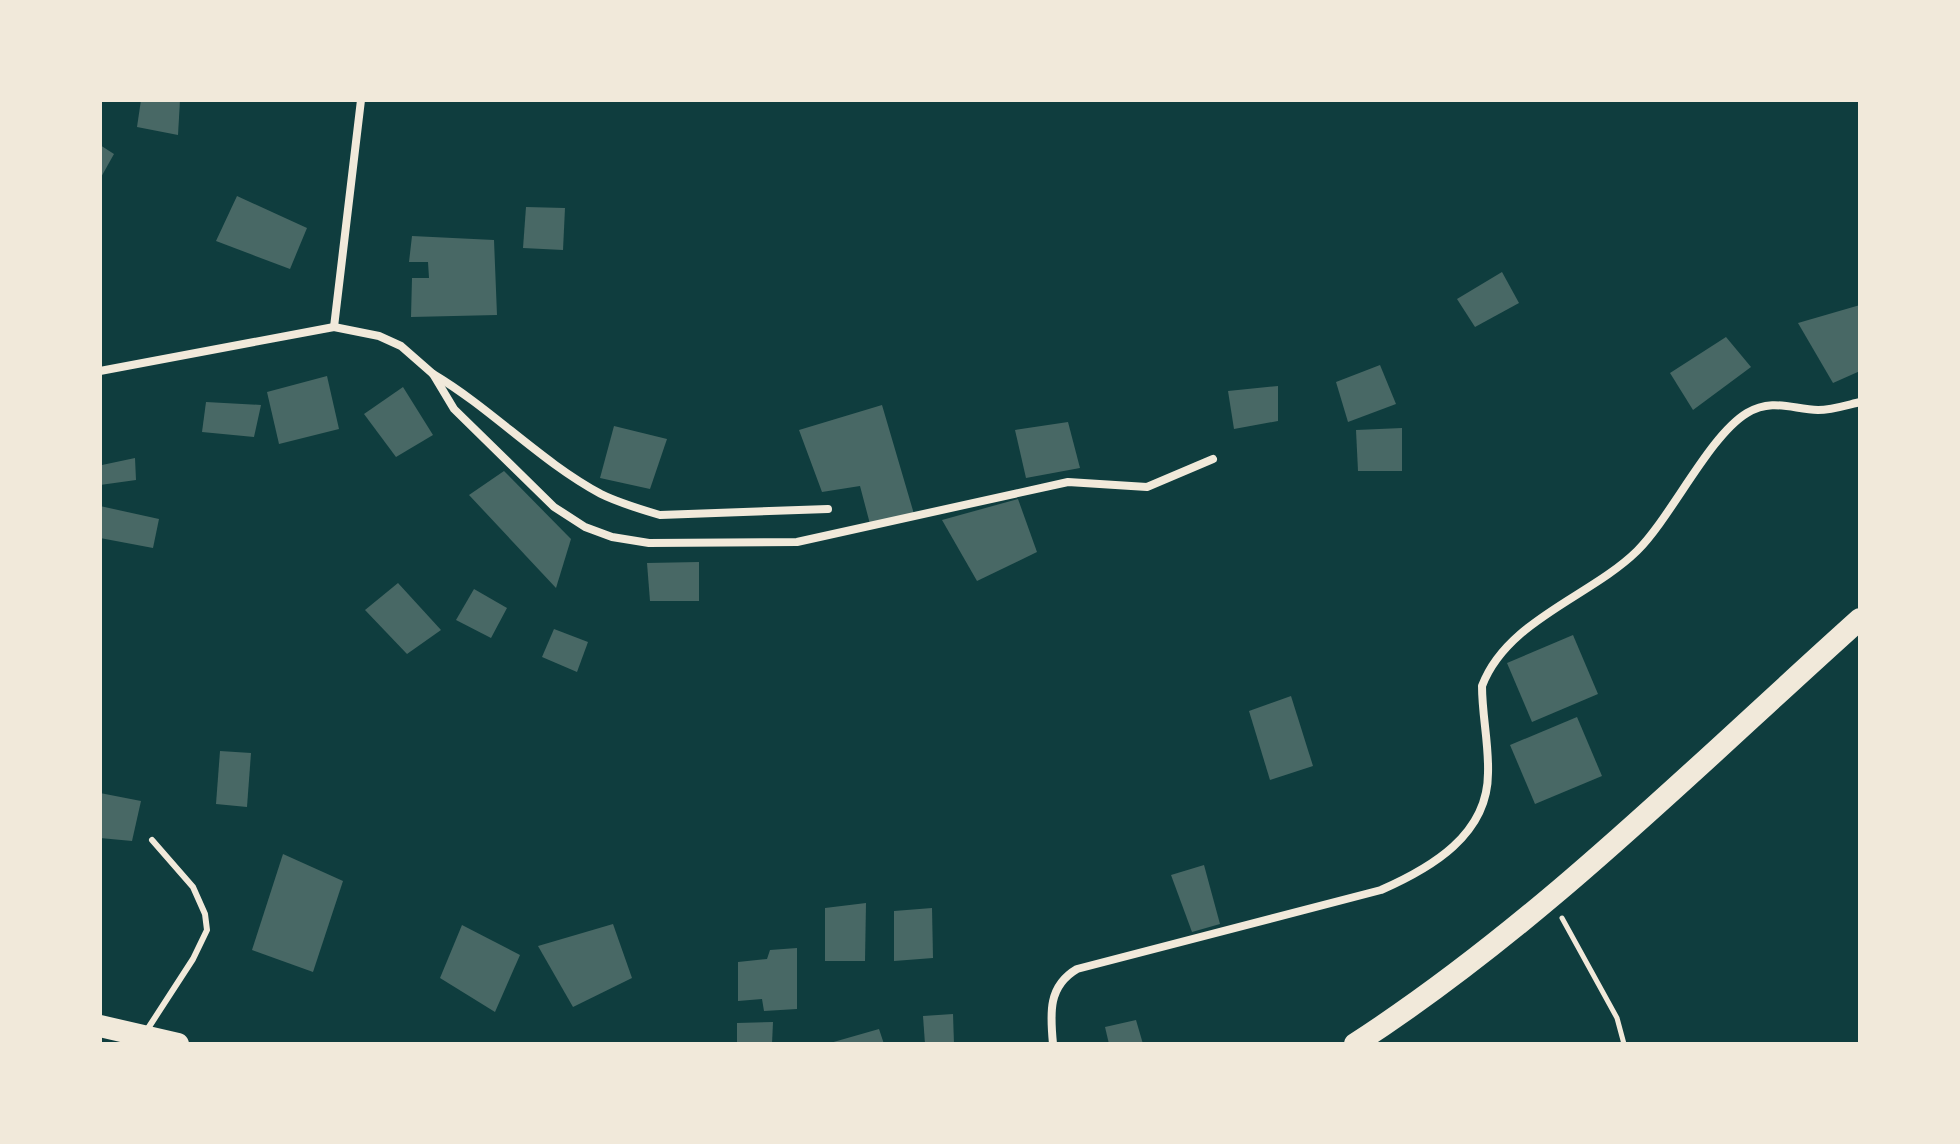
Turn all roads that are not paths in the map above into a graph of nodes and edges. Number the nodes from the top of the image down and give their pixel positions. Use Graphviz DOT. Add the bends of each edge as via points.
graph roads {
  1 [pos="361,100"];
  2 [pos="334,327"];
  3 [pos="100,371"];
  4 [pos="433,374"];
  5 [pos="1860,402"];
  6 [pos="1213,459"];
  7 [pos="828,509"];
  8 [pos="1860,619"];
  9 [pos="152,840"];
  10 [pos="100,1026"];
  11 [pos="143,1036"];
  12 [pos="178,1044"];
  13 [pos="1053,1044"];
  14 [pos="1355,1044"];
  1 -- 2 [label="street"];
  2 -- 3 [label="street"];
  2 -- 4 [label="street" via="401,346"];
  4 -- 6 [label="street" via="454,409 554,507 585,527 649,543 797,542 1068,482 1147,487"];
  4 -- 7 [label="street" via="576,478 633,507 660,515"];
  5 -- 13 [label="street" via="1818,410 1778,403 1748,413 1724,434 1636,551 1548,613 1504,652 1482,686 1489,776 1483,811 1445,853 1381,890 1077,969 1055,988"];
  8 -- 14 [label="highway" via="1550,896 1428,996"];
  9 -- 11 [label="lane" via="193,887 207,930"];
  10 -- 11 [label="highway"];
  11 -- 12 [label="highway"];
}
